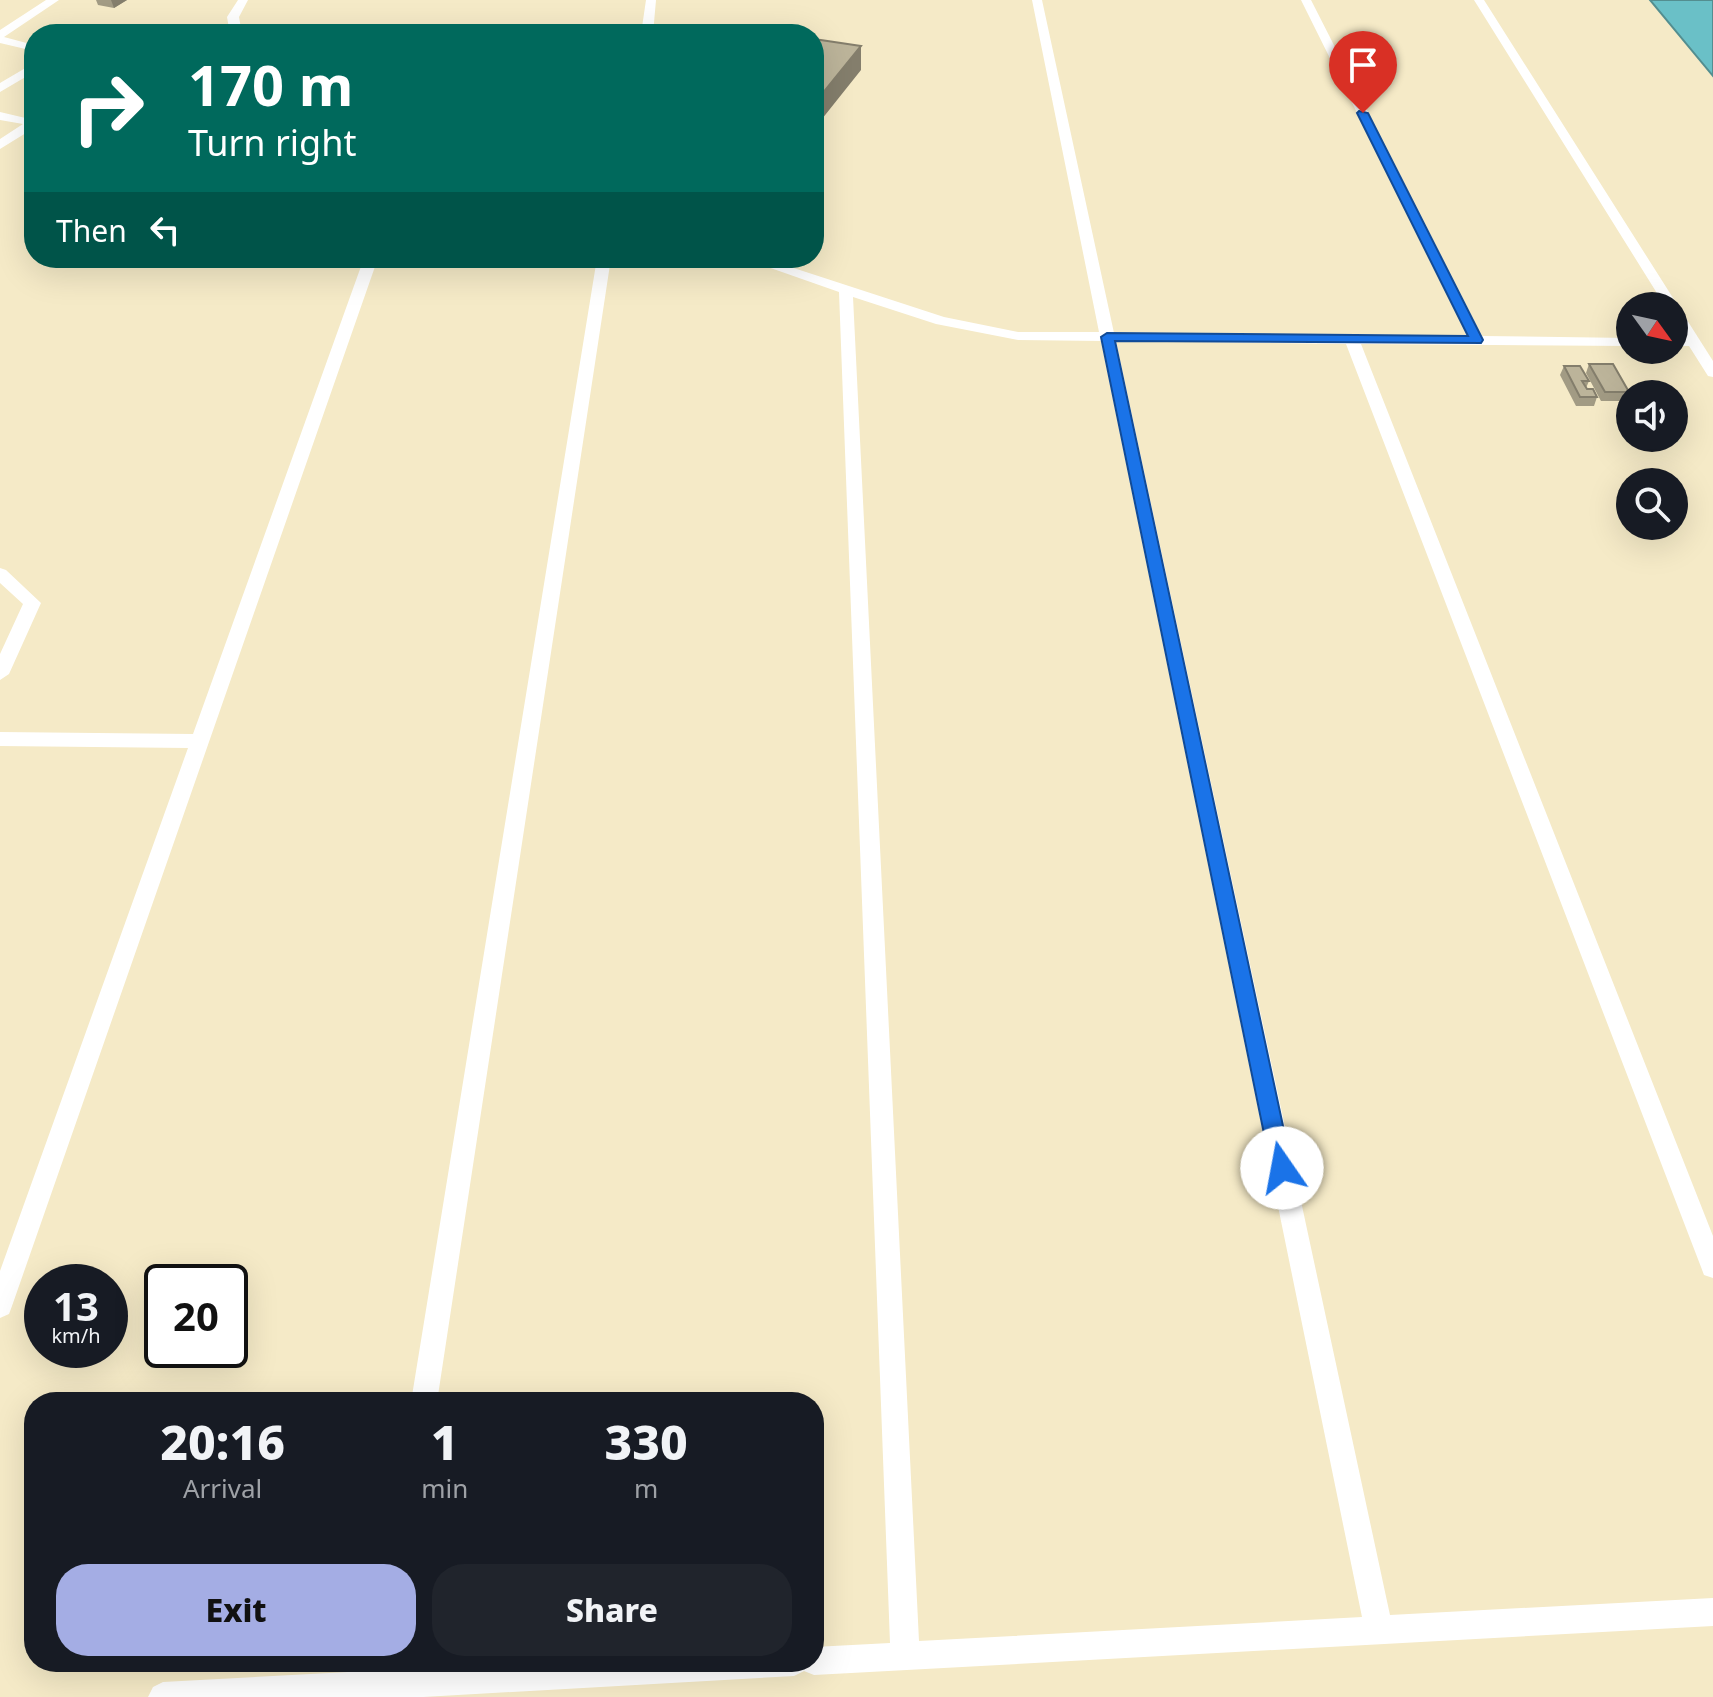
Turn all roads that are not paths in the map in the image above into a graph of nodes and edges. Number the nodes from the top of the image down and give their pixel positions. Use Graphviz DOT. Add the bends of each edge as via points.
graph roads {
  1 [pos="54,0"];
  2 [pos="243,0"];
  3 [pos="651,0"];
  4 [pos="1037,0"];
  5 [pos="1306,0"];
  6 [pos="1479,0"];
  7 [pos="234,24"];
  8 [pos="648,24"];
  9 [pos="0,38"];
  10 [pos="24,45"];
  11 [pos="24,73"];
  12 [pos="0,88"];
  13 [pos="0,116"];
  14 [pos="24,121"];
  15 [pos="24,129"];
  16 [pos="0,145"];
  17 [pos="367,268"];
  18 [pos="602,268"];
  19 [pos="779,268"];
  20 [pos="846,290"];
  21 [pos="1663,292"];
  22 [pos="1688,332"];
  23 [pos="1107,337"];
  24 [pos="1352,339"];
  25 [pos="1477,340"];
  26 [pos="1616,342"];
  27 [pos="1688,342"];
  28 [pos="1694,342"];
  29 [pos="1713,373"];
  30 [pos="0,574"];
  31 [pos="0,674"];
  32 [pos="0,739"];
  33 [pos="200,741"];
  34 [pos="1713,1267"];
  35 [pos="0,1306"];
  36 [pos="426,1392"];
  37 [pos="1713,1612"];
  38 [pos="1379,1630"];
  39 [pos="905,1656"];
  40 [pos="824,1660"];
  41 [pos="450,1672"];
  42 [pos="381,1674"];
  43 [pos="163,1697"];
  1 -- 9 [label="lane"];
  2 -- 7 [label="lane"];
  3 -- 8 [label="lane"];
  4 -- 23 [label="lane"];
  5 -- 25 [label="lane"];
  6 -- 21 [label="lane"];
  9 -- 10 [label="lane"];
  11 -- 12 [label="lane"];
  13 -- 14 [label="lane"];
  15 -- 16 [label="lane"];
  17 -- 33 [label="lane"];
  18 -- 36 [label="lane"];
  19 -- 20 [label="lane"];
  20 -- 23 [label="lane" via="941,321 1018,336"];
  20 -- 39 [label="lane"];
  22 -- 28 [label="lane"];
  23 -- 24 [label="lane"];
  23 -- 38 [label="lane"];
  24 -- 25 [label="lane"];
  24 -- 34 [label="lane"];
  25 -- 26 [label="lane"];
  27 -- 28 [label="lane"];
  28 -- 29 [label="lane"];
  30 -- 31 [label="lane" via="32,603"];
  32 -- 33 [label="lane"];
  33 -- 35 [label="lane"];
  37 -- 38 [label="lane"];
  38 -- 39 [label="lane"];
  39 -- 40 [label="lane"];
  41 -- 42 [label="lane"];
  42 -- 43 [label="lane"];
}
